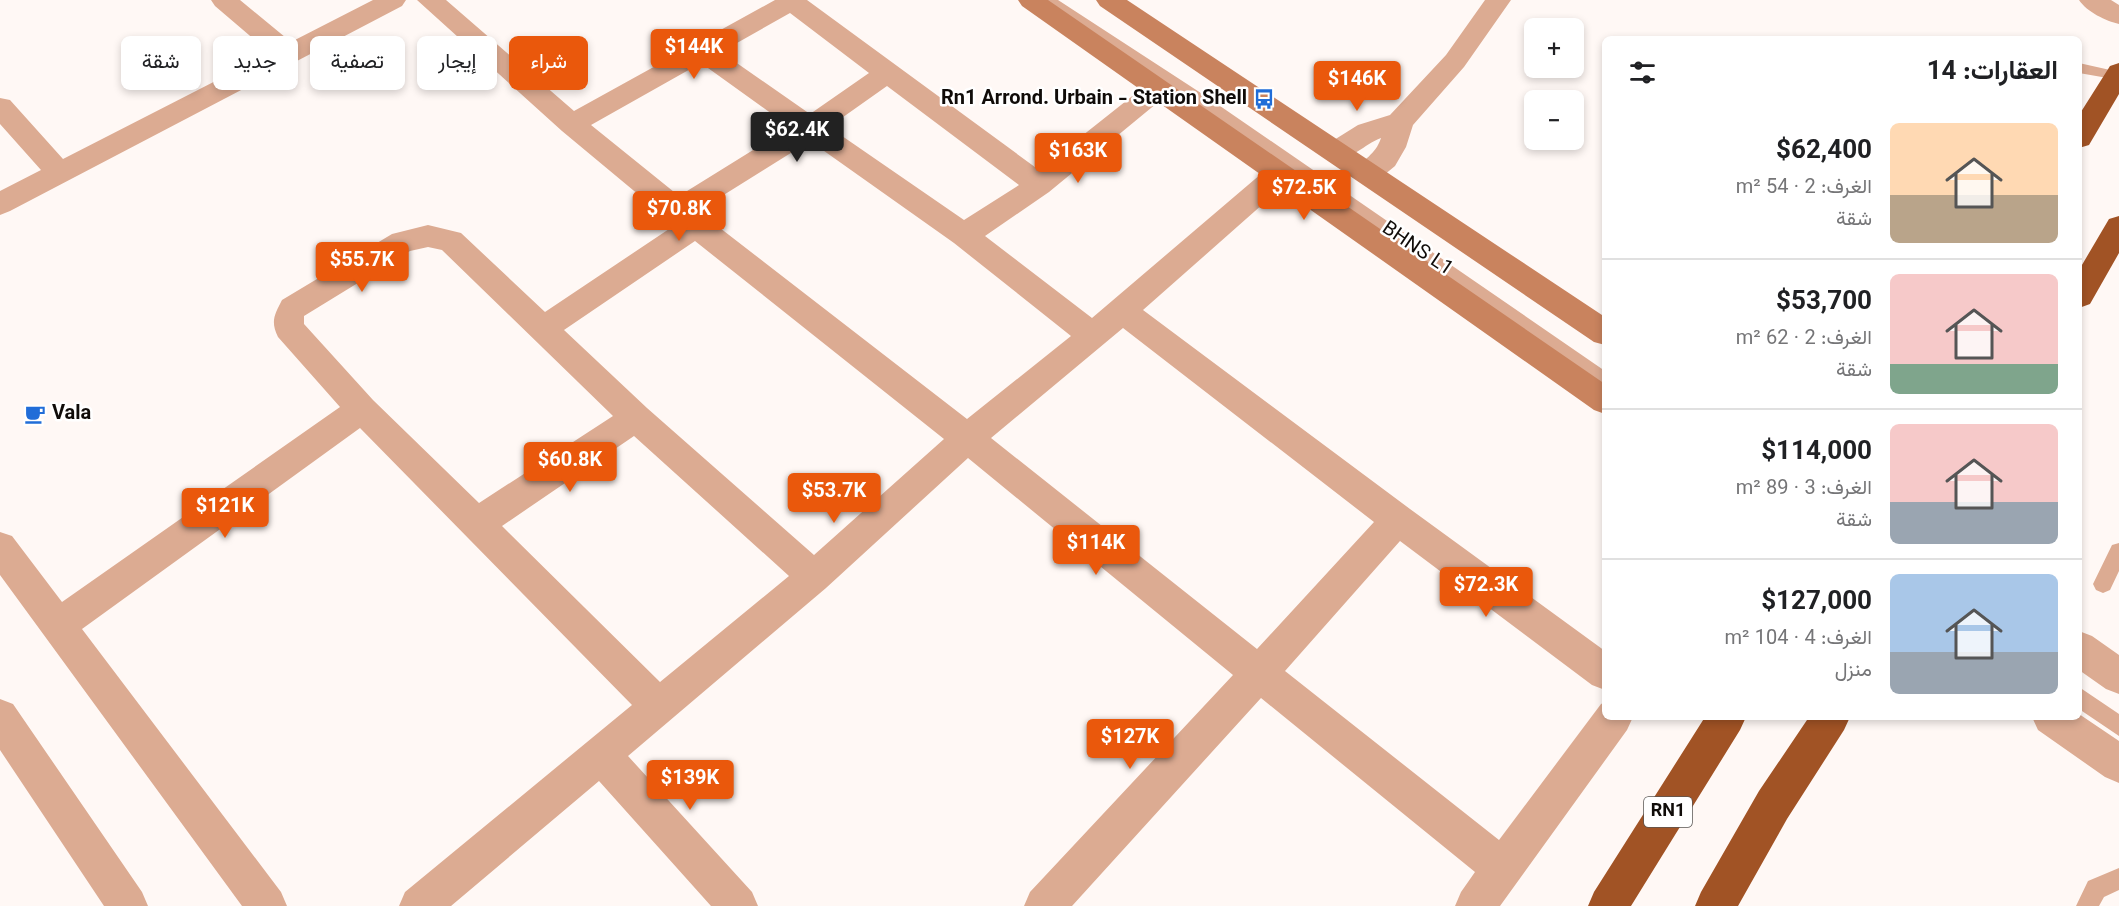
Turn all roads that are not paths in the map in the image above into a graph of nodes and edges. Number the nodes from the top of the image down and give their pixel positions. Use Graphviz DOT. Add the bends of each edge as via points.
graph roads {
  1 [pos="224,0"];
  2 [pos="393,0"];
  3 [pos="430,0"];
  4 [pos="1031,0"];
  5 [pos="1048,0"];
  6 [pos="1061,0"];
  7 [pos="1109,0"];
  8 [pos="1498,0"];
  9 [pos="2092,0"];
  10 [pos="792,1"];
  11 [pos="2119,16"];
  12 [pos="267,36"];
  13 [pos="298,49"];
  14 [pos="701,51"];
  15 [pos="2082,68"];
  16 [pos="888,72"];
  17 [pos="2118,74"];
  18 [pos="1159,88"];
  19 [pos="219,90"];
  20 [pos="0,107"];
  21 [pos="1400,122"];
  22 [pos="572,124"];
  23 [pos="809,128"];
  24 [pos="2082,133"];
  25 [pos="1336,152"];
  26 [pos="60,173"];
  27 [pos="1368,173"];
  28 [pos="1278,174"];
  29 [pos="1039,185"];
  30 [pos="0,204"];
  31 [pos="687,218"];
  32 [pos="2119,227"];
  33 [pos="964,235"];
  34 [pos="2082,292"];
  35 [pos="1123,311"];
  36 [pos="544,328"];
  37 [pos="1602,331"];
  38 [pos="1093,336"];
  39 [pos="1602,364"];
  40 [pos="1602,378"];
  41 [pos="1602,399"];
  42 [pos="362,409"];
  43 [pos="636,418"];
  44 [pos="967,438"];
  45 [pos="1398,520"];
  46 [pos="476,524"];
  47 [pos="0,547"];
  48 [pos="2119,551"];
  49 [pos="814,577"];
  50 [pos="2103,585"];
  51 [pos="57,626"];
  52 [pos="2082,650"];
  53 [pos="1602,671"];
  54 [pos="1258,673"];
  55 [pos="2119,677"];
  56 [pos="2082,699"];
  57 [pos="658,705"];
  58 [pos="2082,709"];
  59 [pos="0,717"];
  60 [pos="1612,720"];
  61 [pos="1725,720"];
  62 [pos="1830,720"];
  63 [pos="2055,720"];
  64 [pos="2119,726"];
  65 [pos="2119,735"];
  66 [pos="600,754"];
  67 [pos="2119,764"];
  68 [pos="1502,868"];
  69 [pos="2119,879"];
  70 [pos="128,906"];
  71 [pos="267,906"];
  72 [pos="419,906"];
  73 [pos="738,906"];
  74 [pos="1044,906"];
  75 [pos="1475,906"];
  76 [pos="1608,906"];
  77 [pos="1714,906"];
  78 [pos="2086,906"];
  1 -- 12 [label="street"];
  2 -- 13 [label="street"];
  3 -- 22 [label="street"];
  4 -- 18 [label="street"];
  5 -- 40 [label="lane, BHNS L1" via="1202,101"];
  6 -- 39 [label="lane, BHNS L1"];
  7 -- 25 [label="street"];
  8 -- 21 [label="street" via="1455,61"];
  9 -- 11 [label="street"];
  10 -- 14 [label="street"];
  10 -- 16 [label="street"];
  14 -- 22 [label="street"];
  14 -- 23 [label="street"];
  15 -- 17 [label="lane"];
  16 -- 23 [label="street"];
  16 -- 29 [label="street"];
  17 -- 24 [label="highway"];
  18 -- 28 [label="street"];
  18 -- 29 [label="street"];
  19 -- 26 [label="street"];
  20 -- 26 [label="street"];
  21 -- 25 [label="street" via="1368,132"];
  21 -- 27 [label="street" via="1389,153"];
  22 -- 31 [label="street"];
  23 -- 31 [label="street"];
  23 -- 33 [label="street"];
  25 -- 27 [label="street"];
  26 -- 30 [label="street"];
  27 -- 37 [label="street"];
  28 -- 35 [label="street"];
  28 -- 41 [label="street"];
  29 -- 33 [label="street"];
  31 -- 36 [label="street"];
  31 -- 44 [label="street"];
  32 -- 34 [label="highway"];
  33 -- 38 [label="street"];
  35 -- 38 [label="street"];
  35 -- 45 [label="street"];
  36 -- 42 [label="street" via="451,241 428,236 402,242 306,299 293,308 288,318 289,328"];
  36 -- 43 [label="street"];
  38 -- 44 [label="street"];
  42 -- 46 [label="street"];
  42 -- 51 [label="street"];
  43 -- 46 [label="street"];
  43 -- 49 [label="street"];
  44 -- 49 [label="street"];
  44 -- 54 [label="street"];
  45 -- 53 [label="street"];
  45 -- 54 [label="street"];
  46 -- 57 [label="street"];
  47 -- 51 [label="street"];
  48 -- 50 [label="lane"];
  49 -- 57 [label="street"];
  51 -- 71 [label="street"];
  52 -- 55 [label="street"];
  54 -- 68 [label="street"];
  54 -- 74 [label="street"];
  56 -- 64 [label="lane"];
  57 -- 66 [label="street"];
  58 -- 65 [label="lane"];
  59 -- 70 [label="street"];
  60 -- 68 [label="street"];
  61 -- 76 [label="highway, RN1"];
  62 -- 77 [label="highway" via="1773,805"];
  63 -- 67 [label="street"];
  66 -- 72 [label="street"];
  66 -- 73 [label="street"];
  68 -- 75 [label="street"];
  69 -- 78 [label="lane" via="2096,889"];
}
